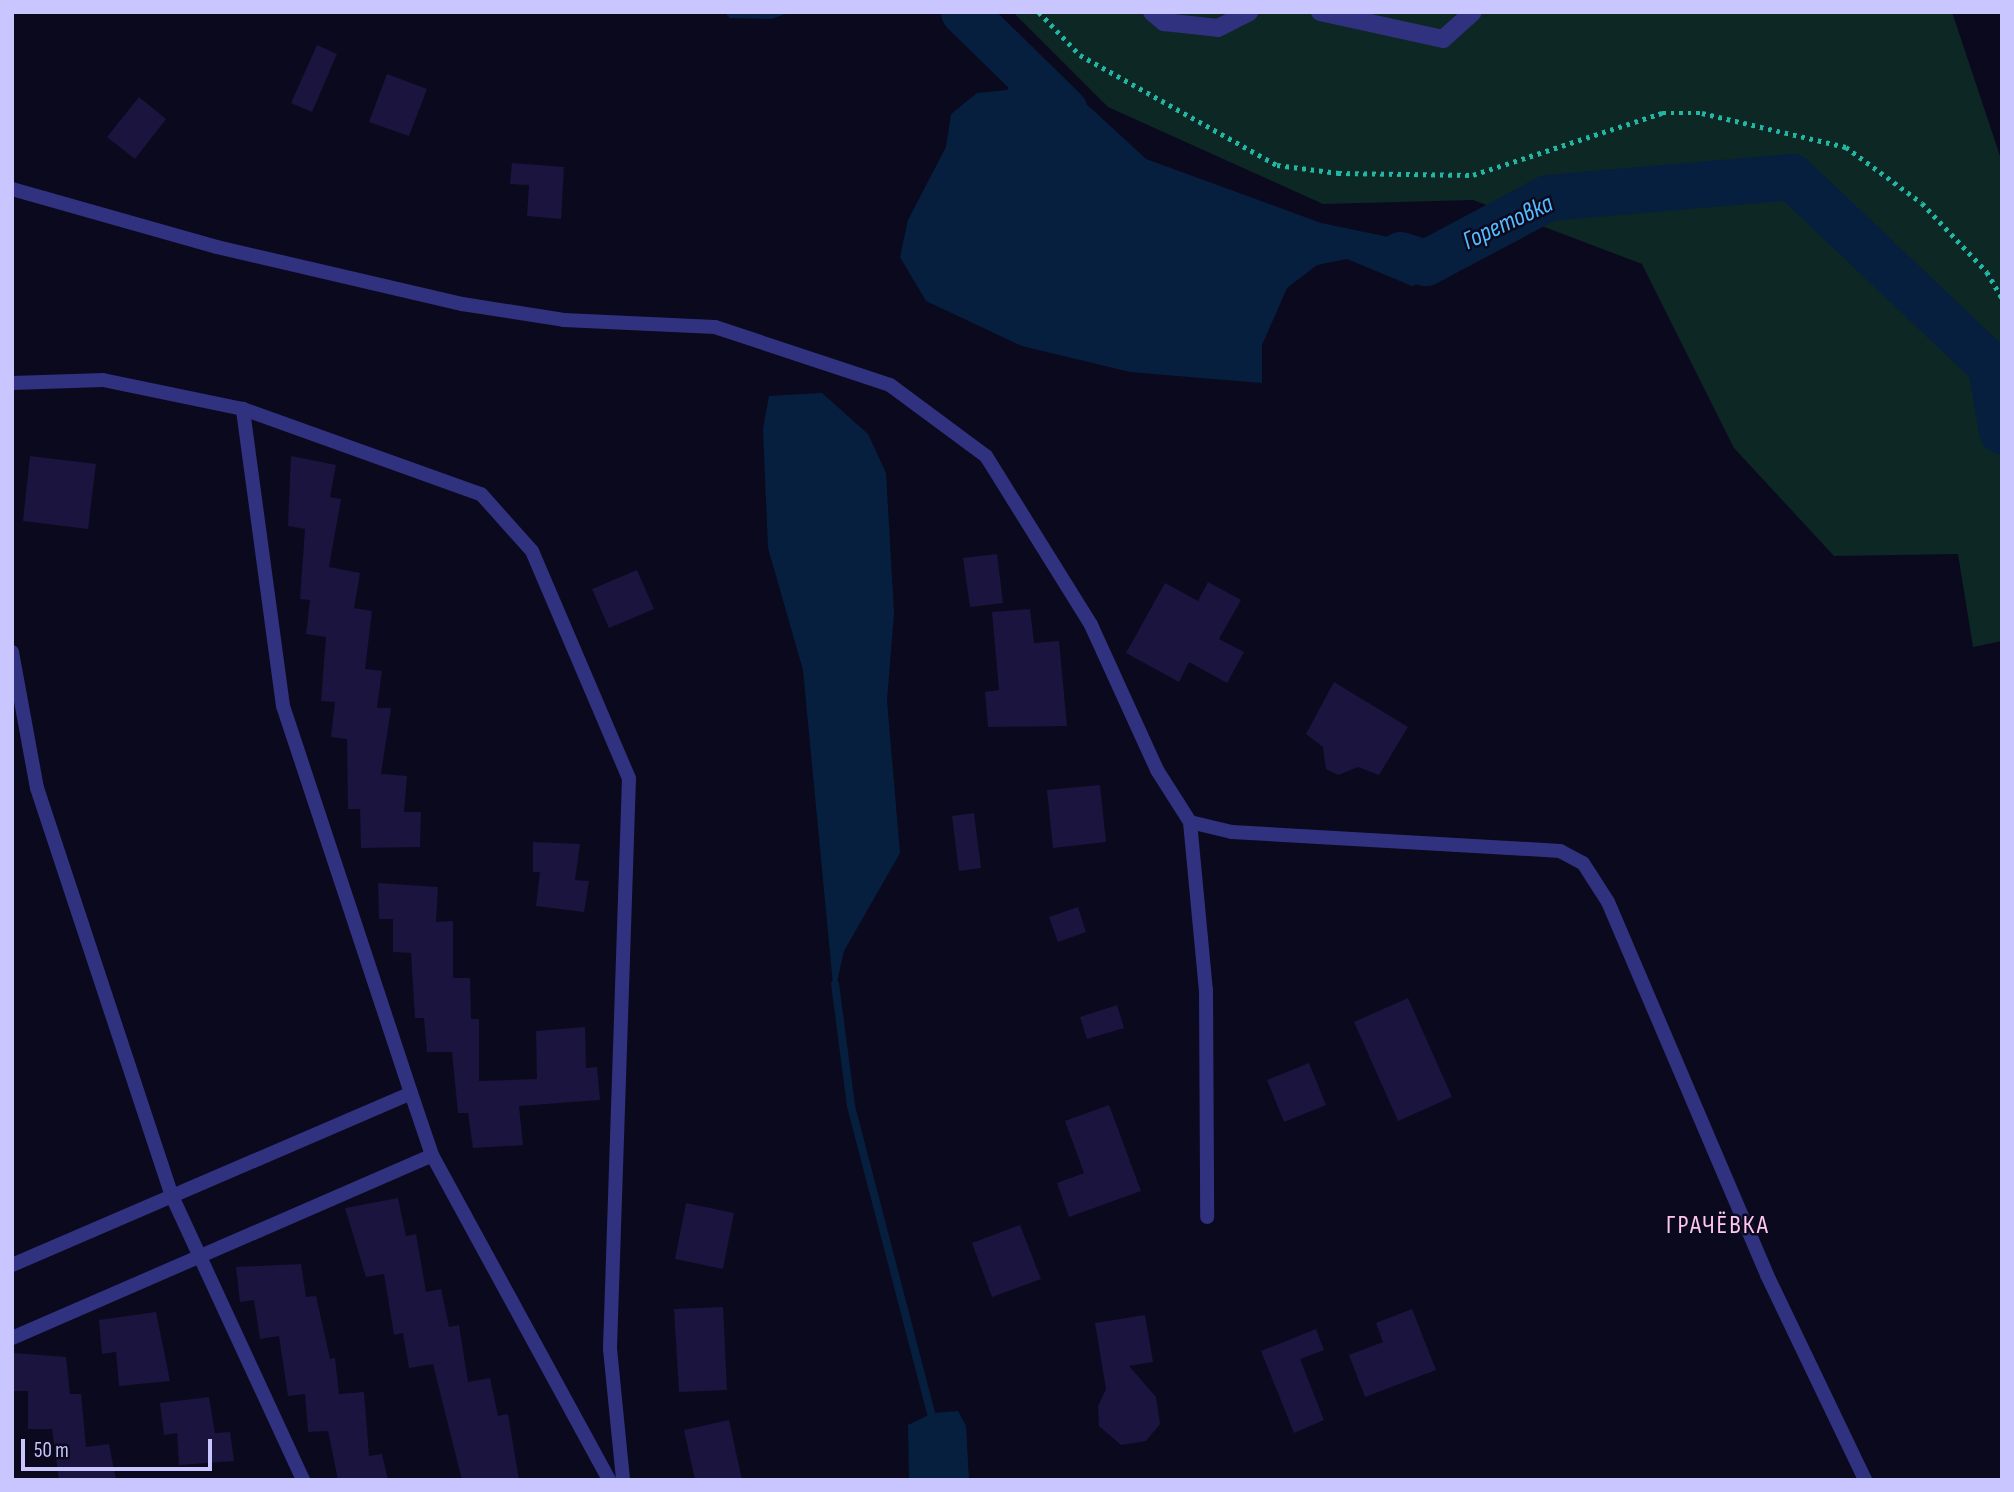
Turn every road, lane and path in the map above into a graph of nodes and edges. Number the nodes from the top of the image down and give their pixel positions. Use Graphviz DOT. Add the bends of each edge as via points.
graph roads {
  1 [pos="1039,12"];
  2 [pos="1152,12"];
  3 [pos="1249,12"];
  4 [pos="1320,12"];
  5 [pos="1473,12"];
  6 [pos="12,190"];
  7 [pos="2002,298"];
  8 [pos="12,383"];
  9 [pos="243,409"];
  10 [pos="12,652"];
  11 [pos="1190,822"];
  12 [pos="411,1093"];
  13 [pos="432,1156"];
  14 [pos="171,1194"];
  15 [pos="1208,1217"];
  16 [pos="194,1255"];
  17 [pos="12,1265"];
  18 [pos="12,1338"];
  19 [pos="303,1480"];
  20 [pos="609,1480"];
  21 [pos="623,1480"];
  22 [pos="1865,1480"];
  1 -- 7 [label="path" via="1080,55 1276,165 1338,173 1473,175 1662,113 1702,113 1846,148 1922,203 1987,272"];
  2 -- 3 [label="street" via="1164,22 1218,28"];
  4 -- 5 [label="street" via="1443,39"];
  6 -- 11 [label="lane" via="217,247 462,304 564,320 715,327 890,385 986,456 1091,625 1157,770"];
  8 -- 9 [label="lane" via="103,380"];
  9 -- 12 [label="lane" via="283,706"];
  9 -- 21 [label="lane" via="481,494 533,551 629,778 611,1349"];
  10 -- 14 [label="lane" via="37,788"];
  11 -- 15 [label="lane" via="1206,990"];
  11 -- 22 [label="lane" via="1232,832 1560,851 1583,863 1608,902 1767,1275"];
  12 -- 13 [label="lane"];
  12 -- 14 [label="lane"];
  13 -- 16 [label="lane"];
  13 -- 20 [label="lane"];
  14 -- 16 [label="lane"];
  14 -- 17 [label="lane"];
  16 -- 18 [label="lane"];
  16 -- 19 [label="lane"];
}
